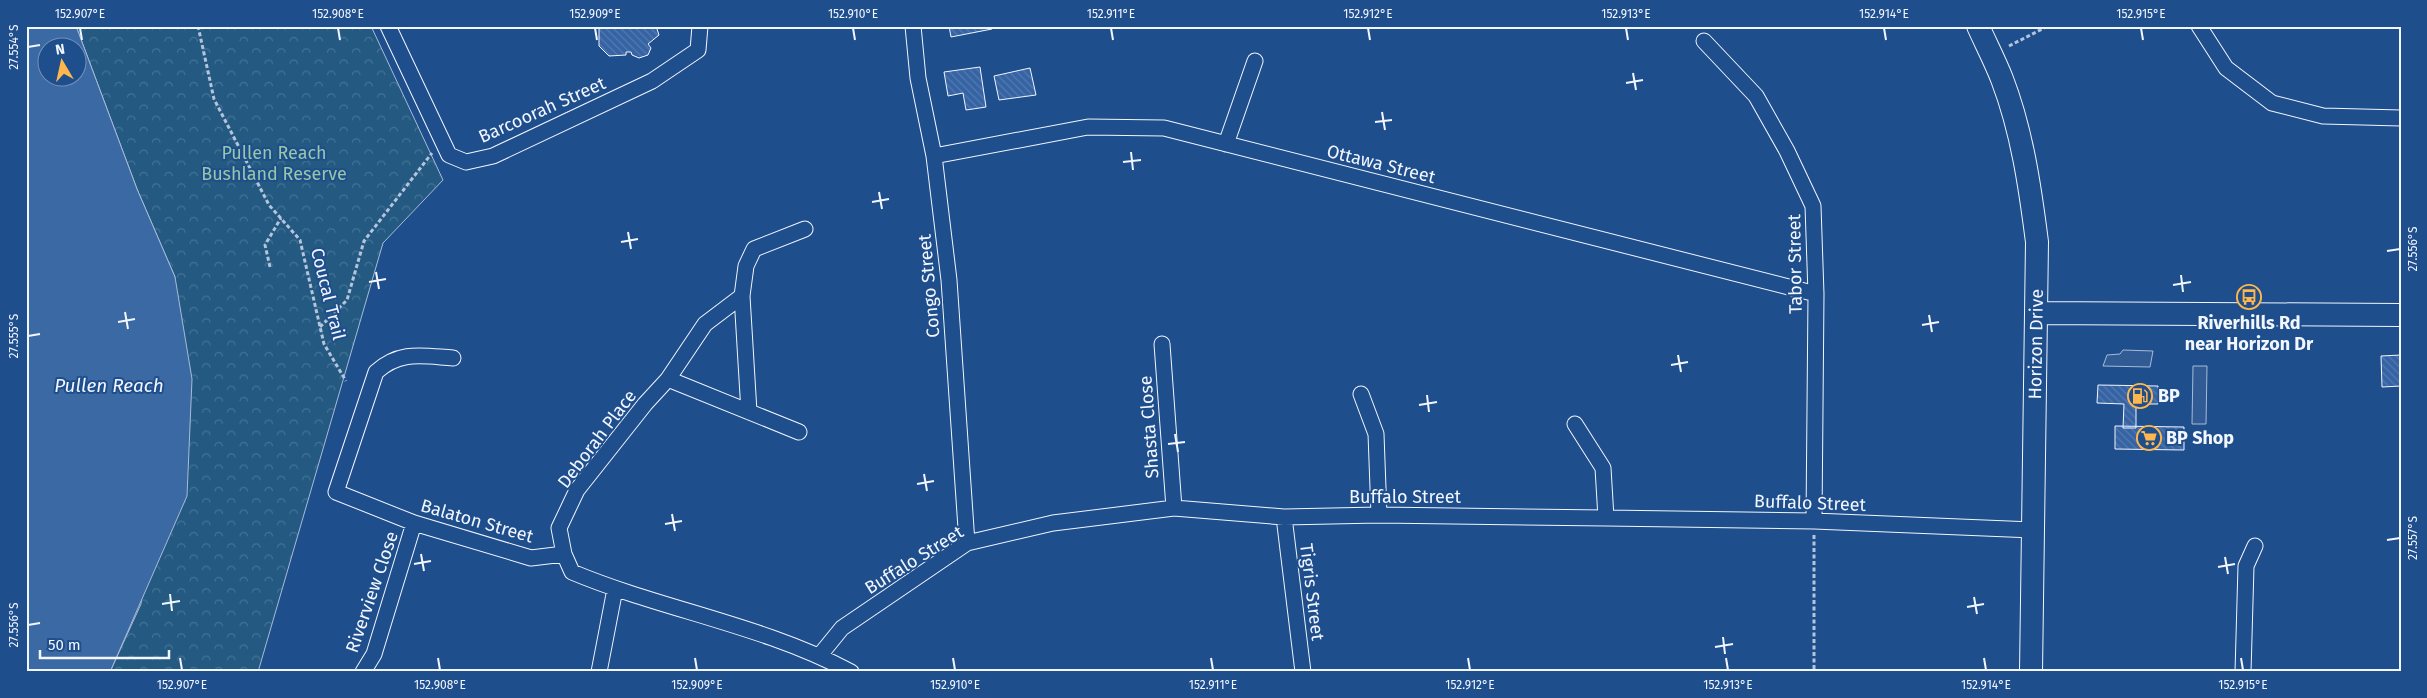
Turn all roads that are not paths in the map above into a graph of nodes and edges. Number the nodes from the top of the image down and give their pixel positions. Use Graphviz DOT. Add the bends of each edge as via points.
graph roads {
  1 [pos="388,26"];
  2 [pos="700,26"];
  3 [pos="913,26"];
  4 [pos="1978,26"];
  5 [pos="2199,26"];
  6 [pos="1704,41"];
  7 [pos="1255,61"];
  8 [pos="2401,118"];
  9 [pos="1226,144"];
  10 [pos="934,156"];
  11 [pos="805,229"];
  12 [pos="1816,294"];
  13 [pos="742,296"];
  14 [pos="2037,313"];
  15 [pos="2401,315"];
  16 [pos="1162,344"];
  17 [pos="453,358"];
  18 [pos="668,379"];
  19 [pos="1361,394"];
  20 [pos="749,412"];
  21 [pos="1575,424"];
  22 [pos="800,432"];
  23 [pos="1174,508"];
  24 [pos="1379,515"];
  25 [pos="1284,517"];
  26 [pos="1606,518"];
  27 [pos="1814,521"];
  28 [pos="414,524"];
  29 [pos="2033,530"];
  30 [pos="967,544"];
  31 [pos="2254,546"];
  32 [pos="564,554"];
  33 [pos="615,590"];
  34 [pos="820,655"];
  35 [pos="363,672"];
  36 [pos="599,672"];
  37 [pos="851,672"];
  38 [pos="1303,672"];
  39 [pos="2031,672"];
  40 [pos="2243,672"];
  1 -- 2 [label="street, Barcoorah Street" via="449,155 466,162 493,156 652,81 698,50"];
  3 -- 10 [label="street, Congo Street" via="918,78"];
  4 -- 14 [label="street, Horizon Drive" via="2002,80 2019,134 2031,190 2037,242"];
  5 -- 8 [label="street" via="2226,68 2272,103 2323,116"];
  6 -- 12 [label="street, Tabor Street" via="1756,96 1813,206"];
  7 -- 9 [label="street"];
  9 -- 10 [label="street, Ottawa Street" via="1164,128 1088,127"];
  9 -- 12 [label="street, Ottawa Street"];
  10 -- 30 [label="street, Congo Street" via="949,280"];
  11 -- 13 [label="street" via="754,249 746,266"];
  12 -- 27 [label="street, Tabor Street"];
  13 -- 18 [label="street, Deborah Place" via="705,324"];
  13 -- 20 [label="street"];
  14 -- 15 [label="street"];
  14 -- 29 [label="street, Horizon Drive"];
  16 -- 23 [label="street, Shasta Close"];
  17 -- 28 [label="street, Balaton Street" via="398,357 376,372 336,492"];
  18 -- 20 [label="street"];
  18 -- 32 [label="street, Deborah Place" via="577,490 559,528"];
  19 -- 24 [label="street" via="1376,434"];
  20 -- 22 [label="street"];
  21 -- 26 [label="street" via="1602,468"];
  23 -- 25 [label="street, Buffalo Street"];
  23 -- 30 [label="street, Buffalo Street" via="1053,523"];
  24 -- 25 [label="street, Buffalo Street"];
  24 -- 26 [label="street, Buffalo Street"];
  25 -- 38 [label="street, Tigris Street"];
  26 -- 27 [label="street, Buffalo Street"];
  27 -- 29 [label="street, Buffalo Street"];
  28 -- 32 [label="street, Balaton Street" via="531,558"];
  28 -- 35 [label="street, Riverview Close" via="374,654"];
  29 -- 39 [label="street, Horizon Drive"];
  30 -- 34 [label="street, Buffalo Street" via="842,628"];
  31 -- 40 [label="street" via="2246,566"];
  32 -- 33 [label="street" via="572,572"];
  33 -- 34 [label="street"];
  33 -- 36 [label="street"];
  34 -- 37 [label="street"];
}
